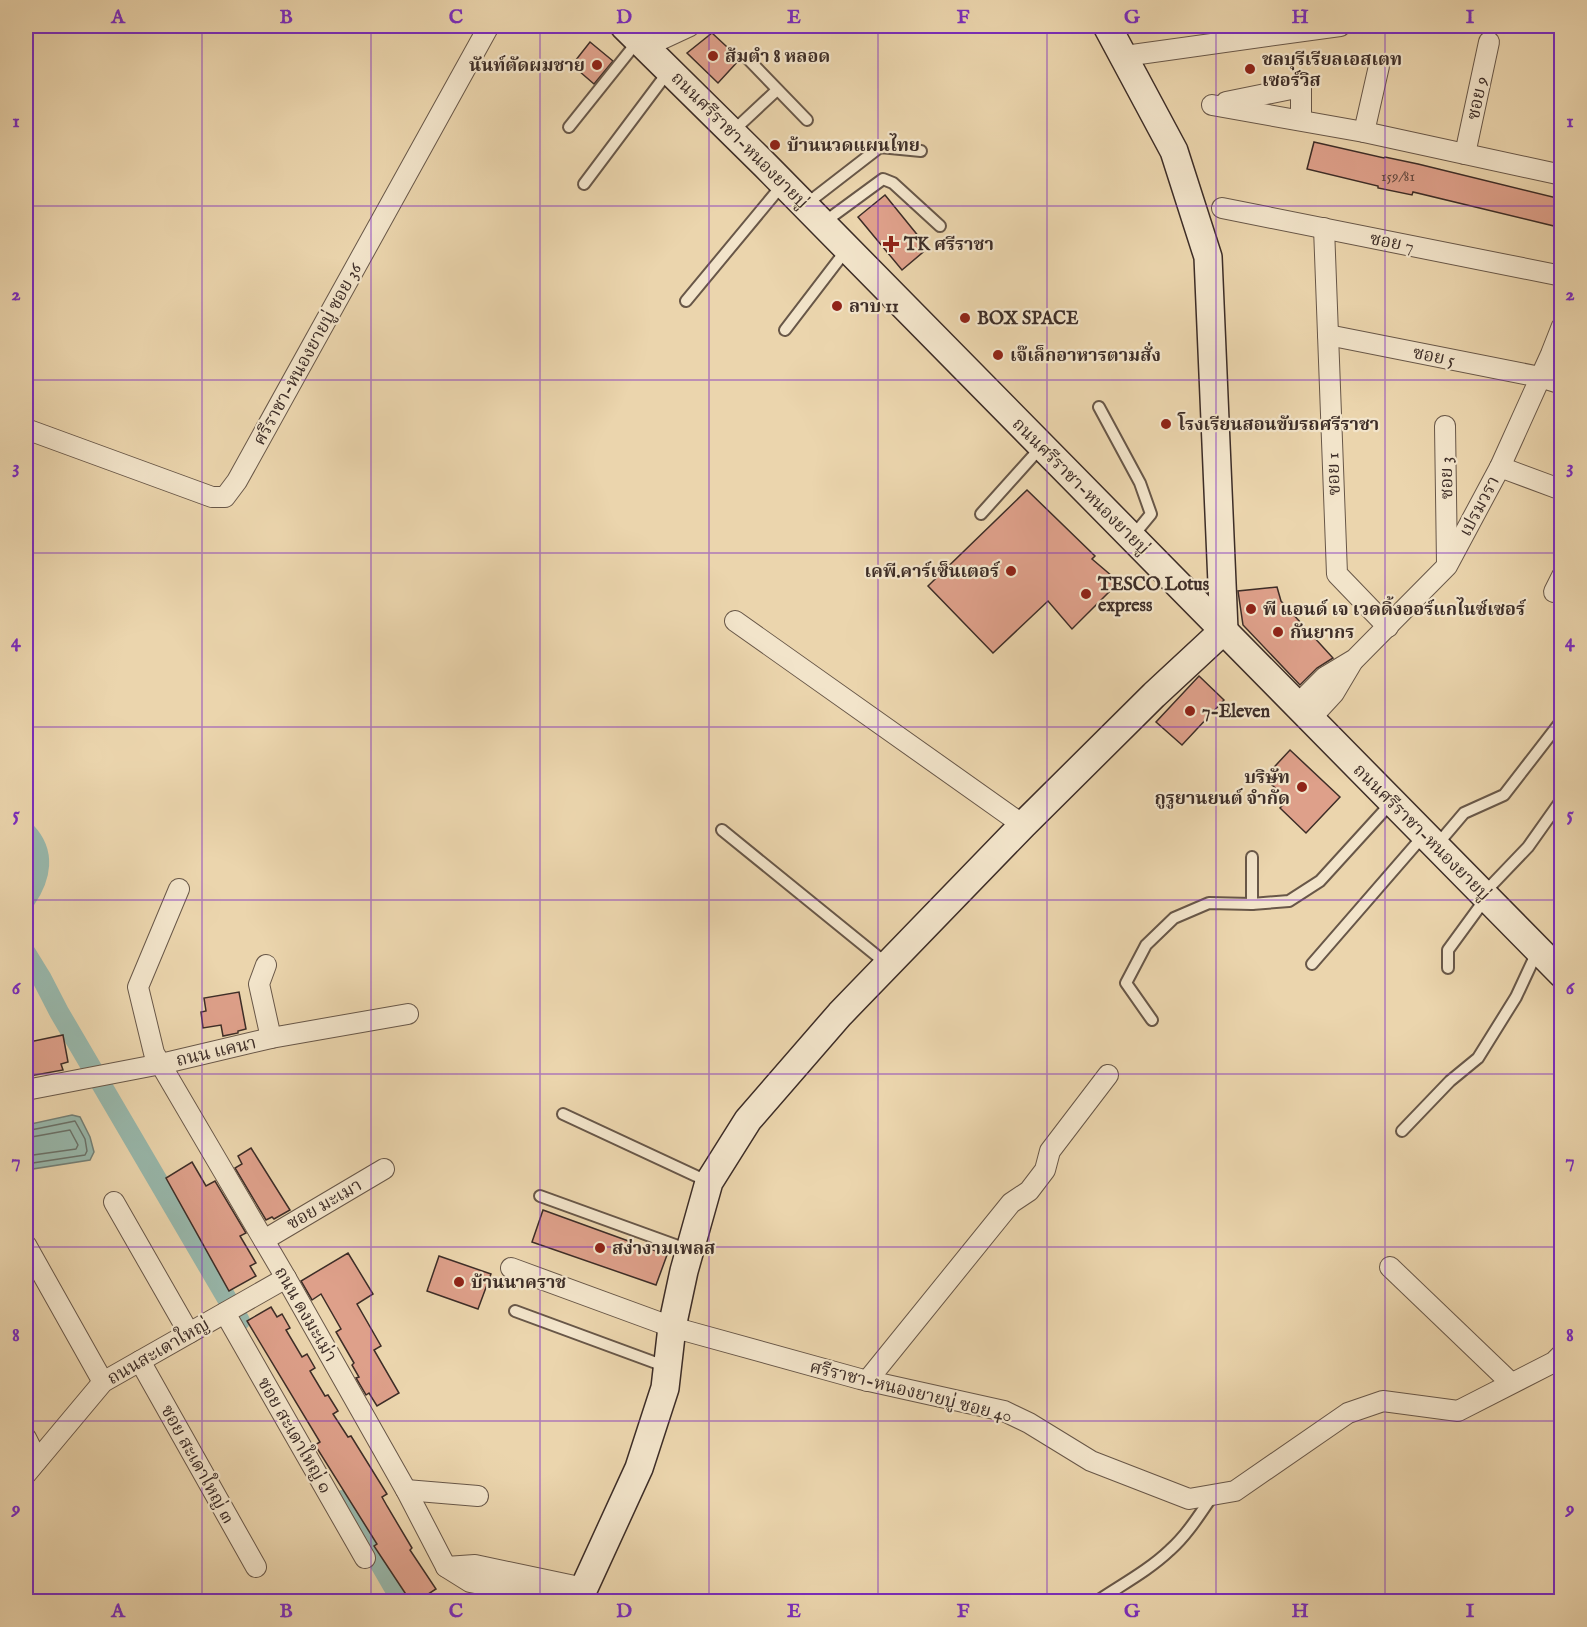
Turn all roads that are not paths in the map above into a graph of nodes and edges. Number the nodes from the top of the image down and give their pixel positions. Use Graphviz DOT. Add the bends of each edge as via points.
graph roads {
  1 [pos="489,26"];
  2 [pos="690,26"];
  3 [pos="1107,26"];
  4 [pos="1340,26"];
  5 [pos="637,37"];
  6 [pos="1489,42"];
  7 [pos="1125,56"];
  8 [pos="748,59"];
  9 [pos="1379,66"];
  10 [pos="670,69"];
  11 [pos="777,90"];
  12 [pos="807,120"];
  13 [pos="1301,120"];
  14 [pos="569,127"];
  15 [pos="732,132"];
  16 [pos="1364,132"];
  17 [pos="921,151"];
  18 [pos="1465,154"];
  19 [pos="1562,175"];
  20 [pos="584,184"];
  21 [pos="784,184"];
  22 [pos="1222,208"];
  23 [pos="814,214"];
  24 [pos="940,226"];
  25 [pos="1324,228"];
  26 [pos="847,249"];
  27 [pos="1562,276"];
  28 [pos="686,301"];
  29 [pos="1562,326"];
  30 [pos="785,330"];
  31 [pos="1328,335"];
  32 [pos="1540,377"];
  33 [pos="1562,384"];
  34 [pos="1099,407"];
  35 [pos="1445,426"];
  36 [pos="26,429"];
  37 [pos="1042,446"];
  38 [pos="1500,467"];
  39 [pos="1562,490"];
  40 [pos="981,514"];
  41 [pos="1132,537"];
  42 [pos="1447,566"];
  43 [pos="735,621"];
  44 [pos="1388,627"];
  45 [pos="1224,630"];
  46 [pos="1303,713"];
  47 [pos="1562,720"];
  48 [pos="1562,799"];
  49 [pos="1392,802"];
  50 [pos="1023,825"];
  51 [pos="722,830"];
  52 [pos="1430,841"];
  53 [pos="1252,857"];
  54 [pos="179,889"];
  55 [pos="1485,896"];
  56 [pos="1252,904"];
  57 [pos="1538,950"];
  58 [pos="888,964"];
  59 [pos="1312,964"];
  60 [pos="266,965"];
  61 [pos="1448,968"];
  62 [pos="1562,974"];
  63 [pos="408,1014"];
  64 [pos="1152,1020"];
  65 [pos="271,1038"];
  66 [pos="161,1064"];
  67 [pos="1108,1075"];
  68 [pos="26,1090"];
  69 [pos="563,1114"];
  70 [pos="1402,1131"];
  71 [pos="384,1169"];
  72 [pos="710,1182"];
  73 [pos="540,1196"];
  74 [pos="114,1202"];
  75 [pos="264,1240"];
  76 [pos="26,1245"];
  77 [pos="690,1250"];
  78 [pos="1390,1267"];
  79 [pos="511,1268"];
  80 [pos="286,1278"];
  81 [pos="515,1311"];
  82 [pos="225,1313"];
  83 [pos="672,1327"];
  84 [pos="189,1333"];
  85 [pos="1562,1354"];
  86 [pos="140,1361"];
  87 [pos="668,1368"];
  88 [pos="867,1381"];
  89 [pos="104,1382"];
  90 [pos="1511,1383"];
  91 [pos="26,1438"];
  92 [pos="31,1467"];
  93 [pos="406,1490"];
  94 [pos="1213,1494"];
  95 [pos="478,1496"];
  96 [pos="365,1558"];
  97 [pos="256,1567"];
  98 [pos="575,1597"];
  99 [pos="1096,1602"];
  1 -- 36 [label="street, ศรีราชา-หนองยายบู่ ซอย 36" via="225,497 212,497"];
  2 -- 5 [label="street"];
  3 -- 7 [label="street"];
  4 -- 7 [label="street"];
  5 -- 10 [label="street, ถนนศรีราชา-หนองยายบู่"];
  5 -- 14 [label="lane"];
  6 -- 18 [label="street, ซอย 9"];
  7 -- 45 [label="street" via="1174,151 1208,257"];
  8 -- 11 [label="lane"];
  9 -- 16 [label="street"];
  10 -- 15 [label="street, ถนนศรีราชา-หนองยายบู่"];
  10 -- 20 [label="lane"];
  11 -- 12 [label="lane"];
  11 -- 15 [label="lane"];
  13 -- 13 [label="street" via="1212,105 1301,87"];
  13 -- 16 [label="street"];
  15 -- 21 [label="street, ถนนศรีราชา-หนองยายบู่"];
  16 -- 18 [label="street"];
  17 -- 23 [label="lane" via="880,147"];
  18 -- 19 [label="street"];
  21 -- 23 [label="street, ถนนศรีราชา-หนองยายบู่"];
  21 -- 28 [label="lane"];
  22 -- 25 [label="street, ซอย 7"];
  23 -- 24 [label="lane" via="883,178"];
  23 -- 26 [label="street, ถนนศรีราชา-หนองยายบู่"];
  25 -- 27 [label="street, ซอย 7"];
  25 -- 31 [label="street, ซอย 1"];
  26 -- 30 [label="lane"];
  26 -- 37 [label="street, ถนนศรีราชา-หนองยายบู่"];
  29 -- 32 [label="street, เปรมวรา"];
  31 -- 32 [label="street, ซอย 5"];
  31 -- 44 [label="street, ซอย 1" via="1337,574"];
  32 -- 33 [label="street, ซอย 5"];
  32 -- 38 [label="street, เปรมวรา"];
  34 -- 41 [label="lane" via="1140,483 1151,514"];
  35 -- 42 [label="street, ซอย 3"];
  37 -- 40 [label="lane"];
  37 -- 41 [label="street, ถนนศรีราชา-หนองยายบู่"];
  38 -- 39 [label="street"];
  38 -- 42 [label="street, เปรมวรา"];
  41 -- 45 [label="street, ถนนศรีราชา-หนองยายบู่"];
  42 -- 44 [label="street, เปรมวรา"];
  43 -- 50 [label="street"];
  44 -- 46 [label="street, เปรมวรา" via="1355,659 1334,693"];
  45 -- 46 [label="street, ถนนศรีราชา-หนองยายบู่"];
  45 -- 50 [label="street"];
  46 -- 49 [label="street, ถนนศรีราชา-หนองยายบู่"];
  47 -- 52 [label="lane" via="1504,795 1464,813"];
  48 -- 55 [label="lane" via="1528,847"];
  49 -- 52 [label="street, ถนนศรีราชา-หนองยายบู่"];
  49 -- 56 [label="lane" via="1320,881 1289,902"];
  50 -- 58 [label="street"];
  51 -- 58 [label="lane"];
  52 -- 55 [label="street, ถนนศรีราชา-หนองยายบู่"];
  52 -- 59 [label="lane"];
  53 -- 56 [label="lane"];
  54 -- 66 [label="street, ถนน ดงมะเม่า" via="138,987 154,1053"];
  55 -- 57 [label="street, ถนนศรีราชา-หนองยายบู่"];
  55 -- 61 [label="lane" via="1448,950"];
  56 -- 64 [label="lane" via="1209,903 1174,918 1146,945 1126,983"];
  57 -- 62 [label="street, ถนนศรีราชา-หนองยายบู่"];
  57 -- 70 [label="lane" via="1516,997 1478,1058"];
  58 -- 72 [label="street" via="748,1120"];
  60 -- 65 [label="street" via="259,984"];
  63 -- 65 [label="street, ถนน แคนา"];
  65 -- 66 [label="street, ถนน แคนา"];
  66 -- 68 [label="street, ถนน แคนา"];
  66 -- 75 [label="street, ถนน ดงมะเม่า"];
  67 -- 88 [label="street" via="1050,1151 1045,1170 1029,1191 1011,1203"];
  69 -- 72 [label="lane"];
  71 -- 75 [label="street, ซอย มะเมา"];
  72 -- 77 [label="street"];
  73 -- 77 [label="lane"];
  74 -- 84 [label="street"];
  75 -- 80 [label="street, ถนน ดงมะเม่า"];
  76 -- 89 [label="street"];
  77 -- 83 [label="street"];
  78 -- 90 [label="street"];
  79 -- 83 [label="street, ศรีราชา-หนองยายบู่ ซอย 40"];
  80 -- 82 [label="street, ถนนสะเดาใหญ่"];
  80 -- 93 [label="street, ถนน ดงมะเม่า"];
  81 -- 87 [label="lane"];
  82 -- 84 [label="street, ถนนสะเดาใหญ่"];
  82 -- 96 [label="street, ซอย สะเดาใหญ่ ๑"];
  83 -- 87 [label="street"];
  83 -- 88 [label="street, ศรีราชา-หนองยายบู่ ซอย 40"];
  84 -- 86 [label="street, ถนนสะเดาใหญ่"];
  85 -- 90 [label="street, ศรีราชา-หนองยายบู่ ซอย 40"];
  86 -- 89 [label="street, ถนนสะเดาใหญ่"];
  86 -- 97 [label="street, ซอย สะเดาใหญ่ ๓"];
  87 -- 98 [label="street" via="639,1468"];
  88 -- 94 [label="street, ศรีราชา-หนองยายบู่ ซอย 40" via="1004,1411 1116,1471 1189,1499"];
  89 -- 92 [label="street, ถนนสะเดาใหญ่"];
  90 -- 94 [label="street, ศรีราชา-หนองยายบู่ ซอย 40" via="1458,1411 1383,1401 1348,1413 1235,1491"];
  91 -- 92 [label="street"];
  93 -- 95 [label="street"];
  93 -- 98 [label="street, ถนน ดงมะเม่า" via="446,1567 475,1565"];
  94 -- 99 [label="lane" via="1170,1550"];
}
